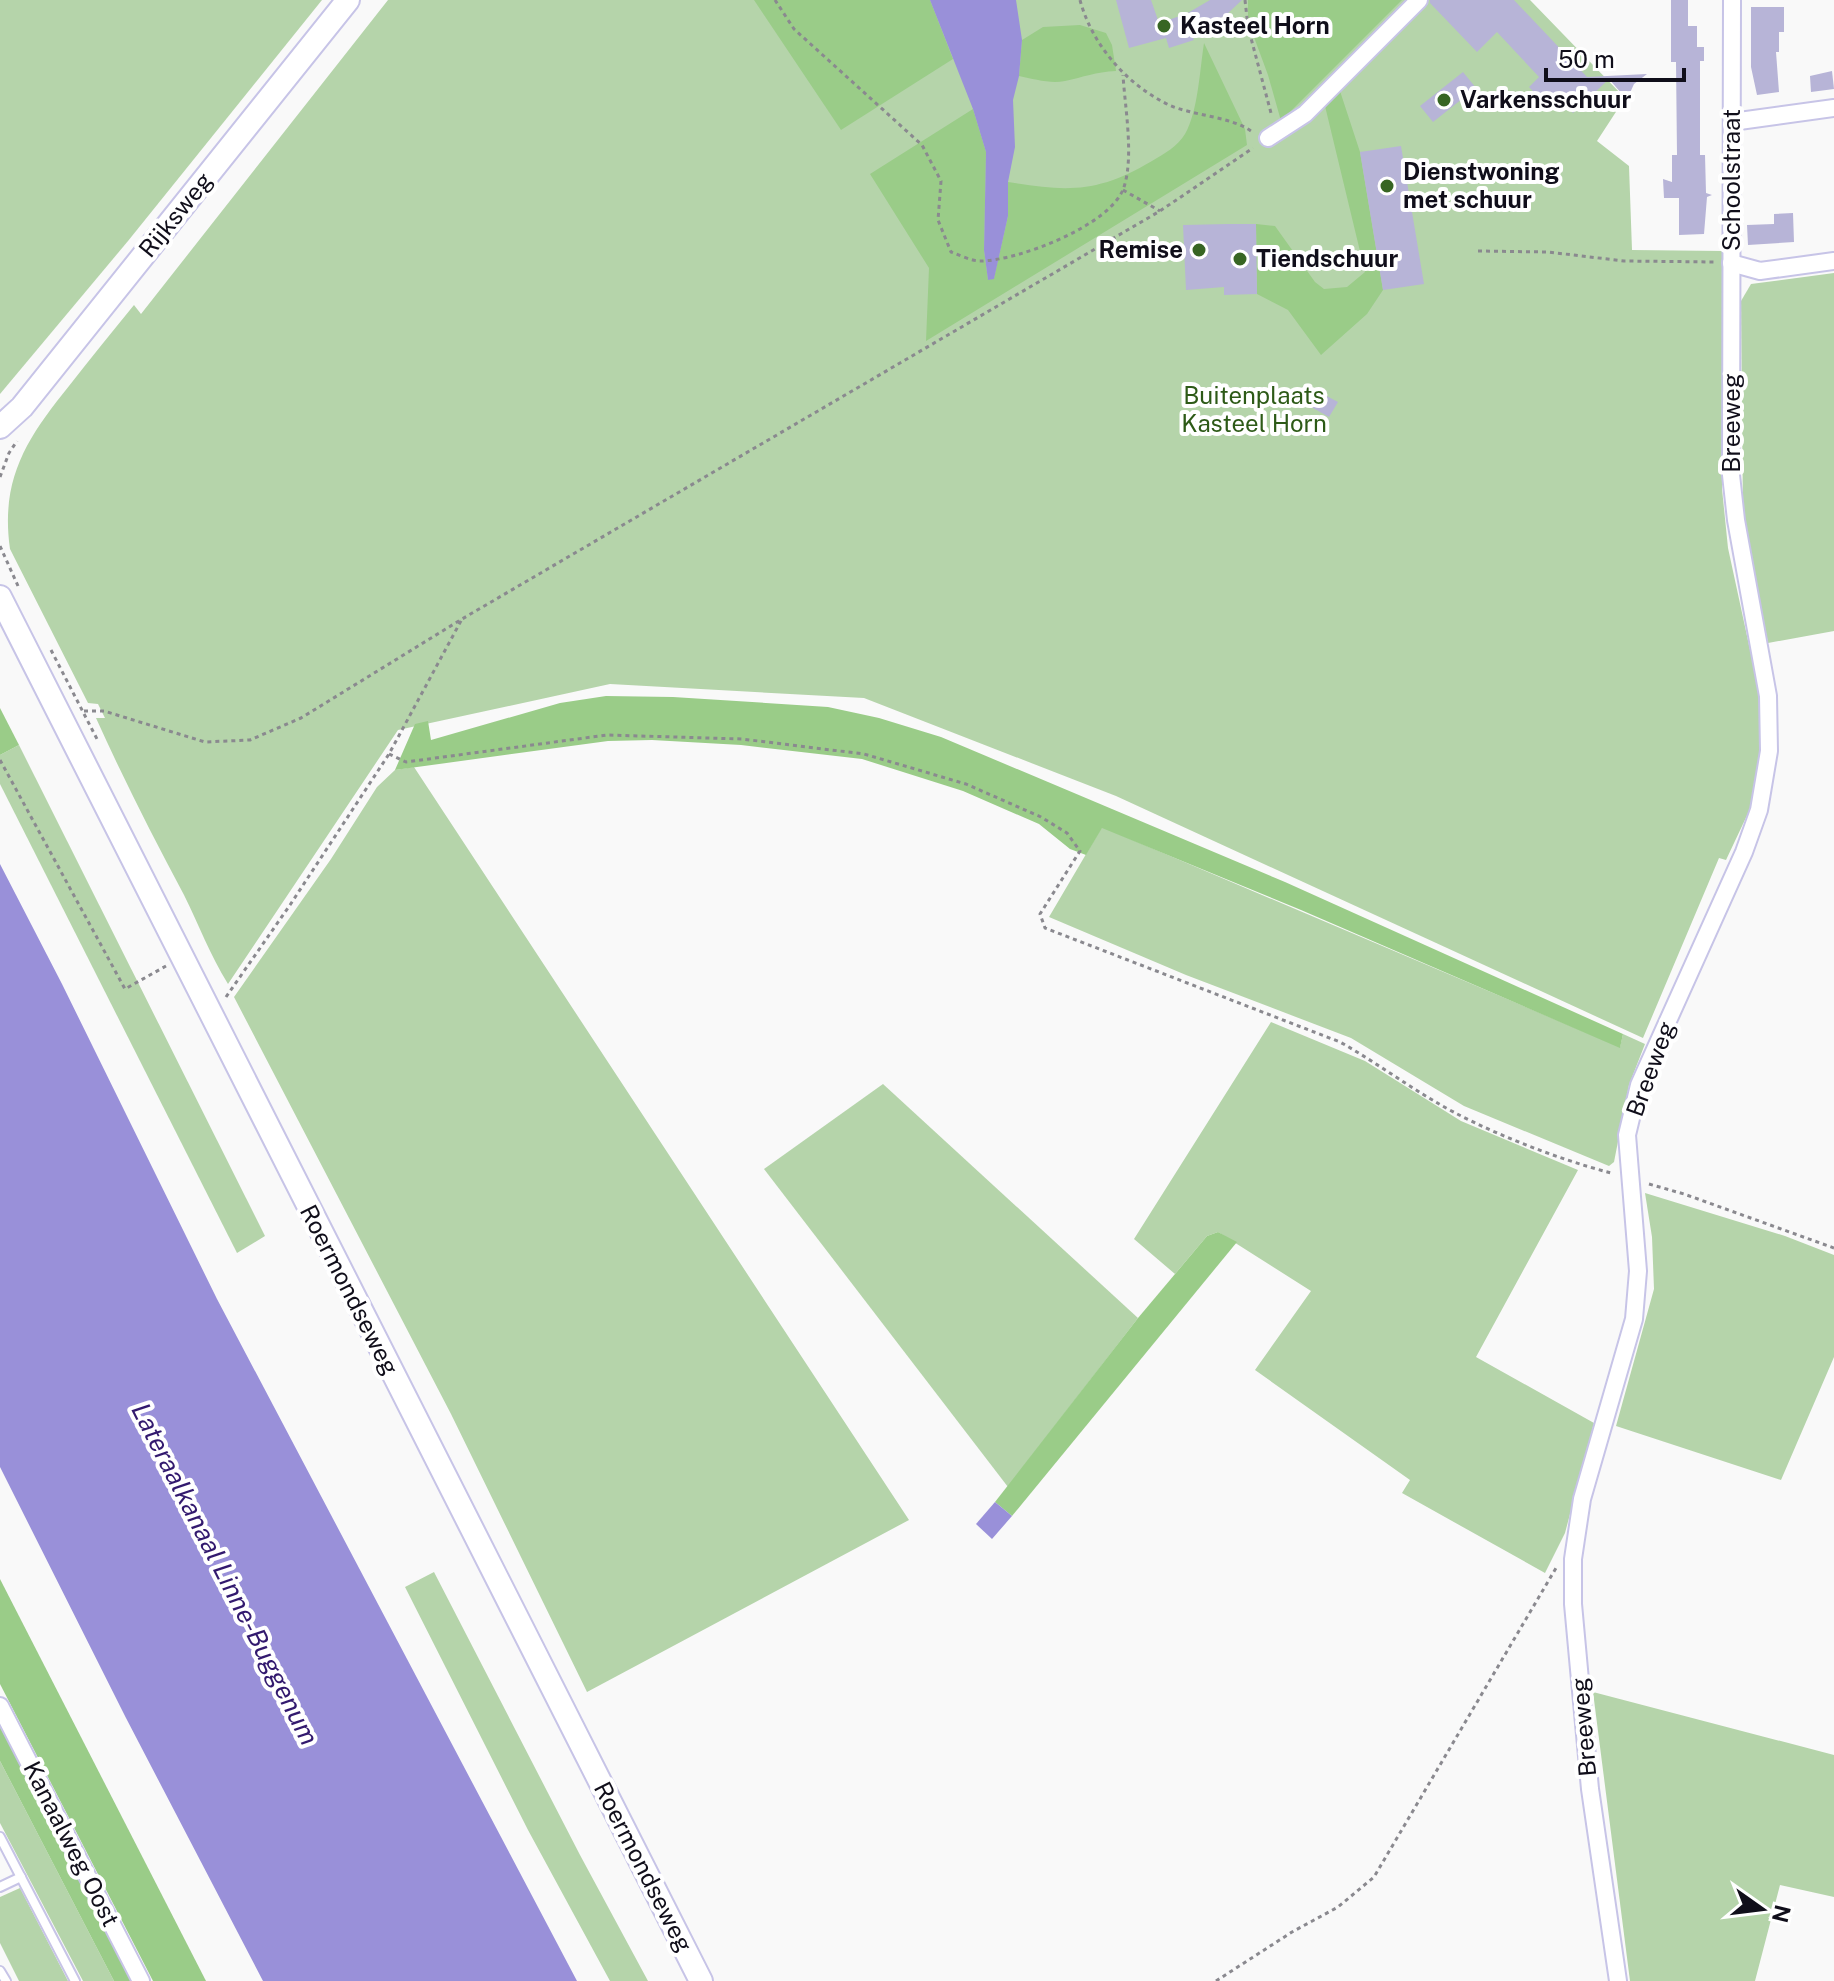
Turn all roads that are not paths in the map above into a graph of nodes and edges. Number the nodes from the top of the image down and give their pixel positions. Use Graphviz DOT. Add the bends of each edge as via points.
graph roads {
  1 [pos="348,0"];
  2 [pos="1419,0"];
  3 [pos="1732,0"];
  4 [pos="1834,108"];
  5 [pos="1732,122"];
  6 [pos="1267,137"];
  7 [pos="1834,261"];
  8 [pos="1731,263"];
  9 [pos="0,427"];
  10 [pos="0,597"];
  11 [pos="0,1706"];
  12 [pos="0,1837"];
  13 [pos="21,1877"];
  14 [pos="0,1887"];
  15 [pos="0,1971"];
  16 [pos="6,1981"];
  17 [pos="75,1981"];
  18 [pos="141,1981"];
  19 [pos="701,1981"];
  20 [pos="1618,1981"];
  1 -- 9 [label="main road, Rijksweg" via="22,407"];
  2 -- 6 [label="street" via="1305,114"];
  3 -- 5 [label="street, Schoolstraat"];
  4 -- 5 [label="street"];
  5 -- 8 [label="street, Schoolstraat"];
  7 -- 8 [label="street" via="1760,271"];
  8 -- 20 [label="street, Breeweg" via="1731,475 1768,696 1769,751 1759,810 1744,852 1639,1085 1627,1135 1638,1271 1634,1319 1582,1499 1573,1559 1590,1789"];
  10 -- 19 [label="main road, Roermondseweg"];
  11 -- 18 [label="street, Kanaalweg Oost"];
  12 -- 13 [label="lane"];
  13 -- 14 [label="lane"];
  13 -- 17 [label="lane"];
  15 -- 16 [label="lane"];
}
